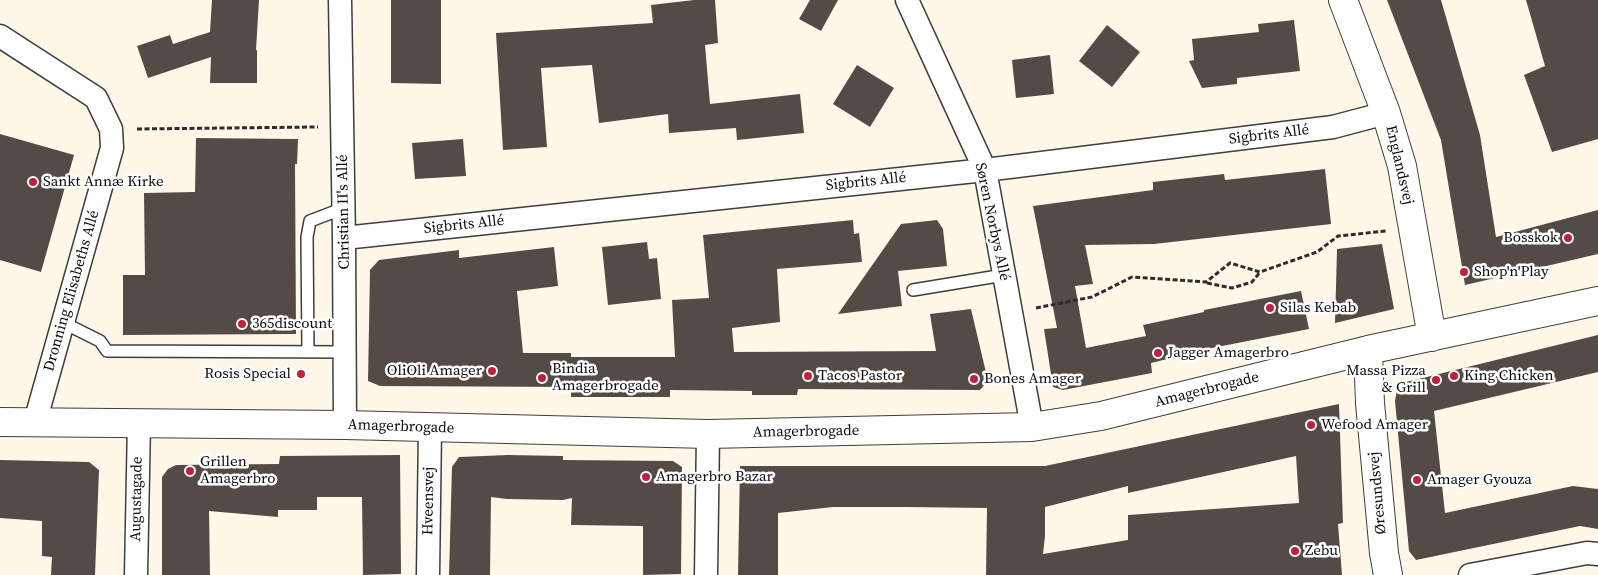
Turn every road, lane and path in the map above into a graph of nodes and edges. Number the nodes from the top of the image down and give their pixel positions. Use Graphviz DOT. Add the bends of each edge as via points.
graph roads {
  1 [pos="340,0"];
  2 [pos="907,0"];
  3 [pos="1343,0"];
  4 [pos="0,36"];
  5 [pos="1386,113"];
  6 [pos="342,126"];
  7 [pos="112,129"];
  8 [pos="984,170"];
  9 [pos="344,208"];
  10 [pos="1414,229"];
  11 [pos="344,238"];
  12 [pos="1260,272"];
  13 [pos="1004,275"];
  14 [pos="1206,282"];
  15 [pos="913,290"];
  16 [pos="1598,301"];
  17 [pos="1011,314"];
  18 [pos="64,323"];
  19 [pos="1432,337"];
  20 [pos="1368,350"];
  21 [pos="308,352"];
  22 [pos="345,352"];
  23 [pos="0,422"];
  24 [pos="35,422"];
  25 [pos="139,422"];
  26 [pos="345,425"];
  27 [pos="1032,427"];
  28 [pos="430,428"];
  29 [pos="708,434"];
  30 [pos="1598,554"];
  31 [pos="136,575"];
  32 [pos="428,575"];
  33 [pos="706,575"];
  34 [pos="1388,575"];
  35 [pos="1470,575"];
  1 -- 6 [label="street, Christian II's Allé"];
  2 -- 8 [label="street, Søren Norbys Allé"];
  3 -- 5 [label="street, Englandsvej"];
  4 -- 7 [label="street" via="96,98"];
  5 -- 8 [label="street, Sigbrits Allé" via="1333,127"];
  5 -- 10 [label="street, Englandsvej" via="1402,166"];
  6 -- 7 [label="path"];
  6 -- 9 [label="street, Christian II's Allé"];
  7 -- 18 [label="street, Dronning Elisabeths Allé" via="112,148"];
  8 -- 11 [label="street, Sigbrits Allé"];
  8 -- 13 [label="street, Søren Norbys Allé"];
  9 -- 11 [label="street, Christian II's Allé"];
  9 -- 21 [label="lane" via="310,222 307,236"];
  10 -- 12 [label="path" via="1338,236 1317,252"];
  10 -- 19 [label="street, Englandsvej"];
  11 -- 22 [label="street, Christian II's Allé"];
  12 -- 14 [label="path" via="1252,282 1232,288"];
  12 -- 14 [label="path" via="1230,263"];
  13 -- 15 [label="lane"];
  13 -- 17 [label="street, Søren Norbys Allé"];
  14 -- 17 [label="path" via="1132,278 1092,297"];
  16 -- 19 [label="street, Amagerbrogade"];
  17 -- 27 [label="street, Søren Norbys Allé"];
  18 -- 21 [label="lane" via="100,341 108,351"];
  18 -- 24 [label="street, Dronning Elisabeths Allé"];
  19 -- 20 [label="street, Amagerbrogade"];
  20 -- 27 [label="street, Amagerbrogade" via="1101,416"];
  20 -- 34 [label="street, Øresundsvej" via="1370,403"];
  21 -- 22 [label="lane"];
  22 -- 26 [label="street, Christian II's Allé"];
  23 -- 24 [label="street, Amagerbrogade"];
  24 -- 25 [label="street, Amagerbrogade"];
  25 -- 26 [label="street, Amagerbrogade"];
  25 -- 31 [label="street, Augustagade"];
  26 -- 28 [label="street, Amagerbrogade"];
  27 -- 29 [label="street, Amagerbrogade"];
  28 -- 29 [label="street, Amagerbrogade"];
  28 -- 32 [label="street, Hveensvej"];
  29 -- 33 [label="street"];
  30 -- 35 [label="street" via="1587,553"];
}
